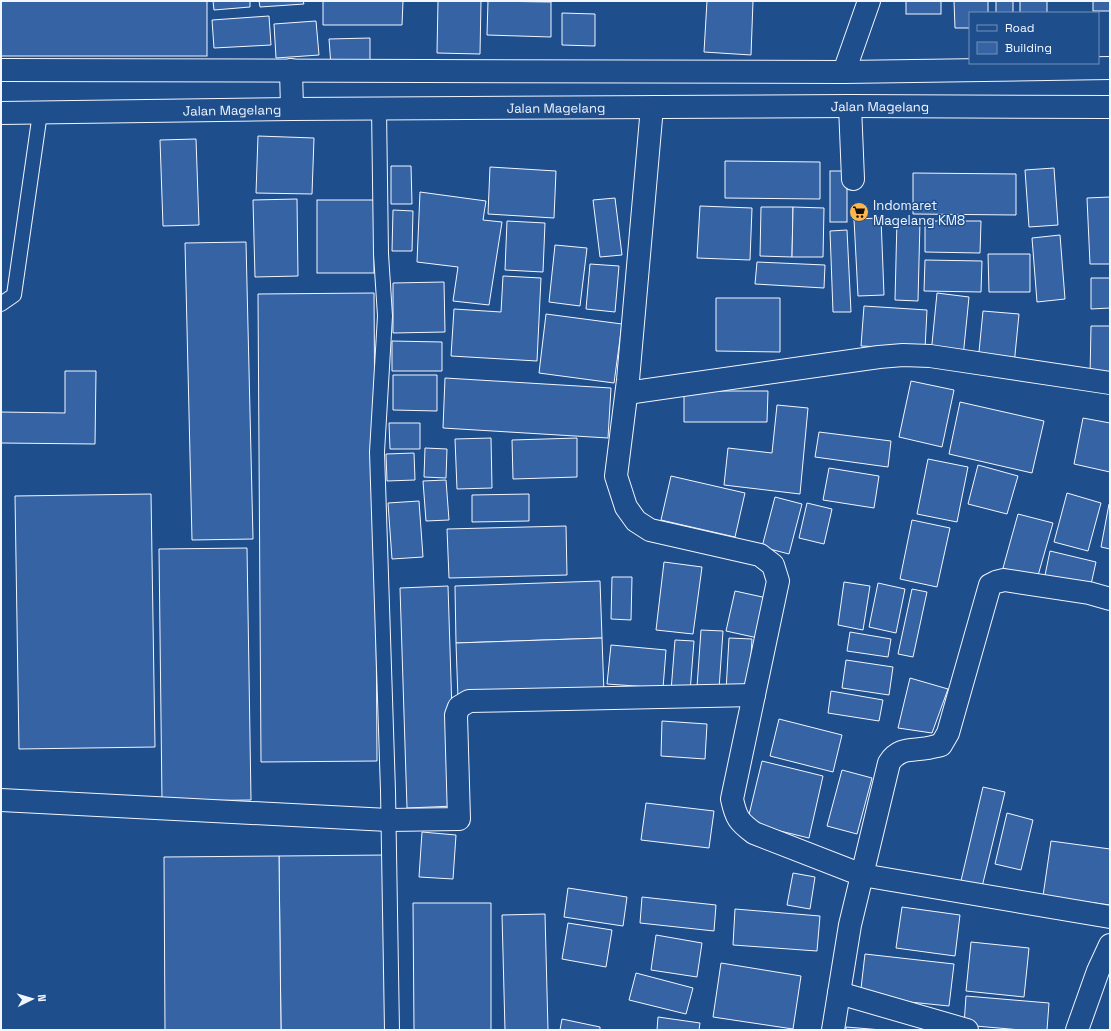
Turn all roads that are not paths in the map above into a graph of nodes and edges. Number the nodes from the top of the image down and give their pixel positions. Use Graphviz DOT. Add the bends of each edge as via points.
graph roads {
  1 [pos="869,1"];
  2 [pos="1110,68"];
  3 [pos="1,70"];
  4 [pos="291,70"];
  5 [pos="844,72"];
  6 [pos="850,106"];
  7 [pos="652,107"];
  8 [pos="1110,107"];
  9 [pos="379,108"];
  10 [pos="292,109"];
  11 [pos="1,113"];
  12 [pos="40,113"];
  13 [pos="853,179"];
  14 [pos="1,304"];
  15 [pos="1110,383"];
  16 [pos="627,392"];
  17 [pos="1110,599"];
  18 [pos="754,695"];
  19 [pos="1,800"];
  20 [pos="388,820"];
  21 [pos="862,875"];
  22 [pos="1110,917"];
  23 [pos="1110,945"];
  24 [pos="838,993"];
  25 [pos="392,1030"];
  26 [pos="833,1030"];
  27 [pos="967,1030"];
  28 [pos="1077,1030"];
  1 -- 5 [label="main road"];
  2 -- 5 [label="main road"];
  3 -- 4 [label="main road"];
  4 -- 5 [label="main road"];
  4 -- 10 [label="main road"];
  6 -- 7 [label="main road, Jalan Magelang"];
  6 -- 8 [label="main road, Jalan Magelang"];
  6 -- 13 [label="main road"];
  7 -- 9 [label="main road, Jalan Magelang"];
  7 -- 16 [label="main road"];
  9 -- 10 [label="main road, Jalan Magelang"];
  9 -- 20 [label="lane" via="381,254 385,316 377,452"];
  10 -- 12 [label="main road, Jalan Magelang"];
  11 -- 12 [label="main road, Jalan Magelang"];
  12 -- 14 [label="lane" via="14,295"];
  15 -- 16 [label="main road" via="930,356 903,355"];
  16 -- 18 [label="main road" via="616,476 626,507 636,520 650,530 760,555 773,565 778,580"];
  17 -- 21 [label="main road" via="1089,593 1004,580 990,585 948,732 941,745 905,750 893,756 889,763"];
  18 -- 20 [label="main road" via="469,701 459,707 456,715 459,819"];
  18 -- 21 [label="main road" via="732,800 740,823 754,833"];
  19 -- 20 [label="main road"];
  20 -- 25 [label="lane"];
  21 -- 22 [label="main road"];
  21 -- 24 [label="main road"];
  23 -- 28 [label="main road"];
  24 -- 26 [label="main road"];
  24 -- 27 [label="main road"];
}
